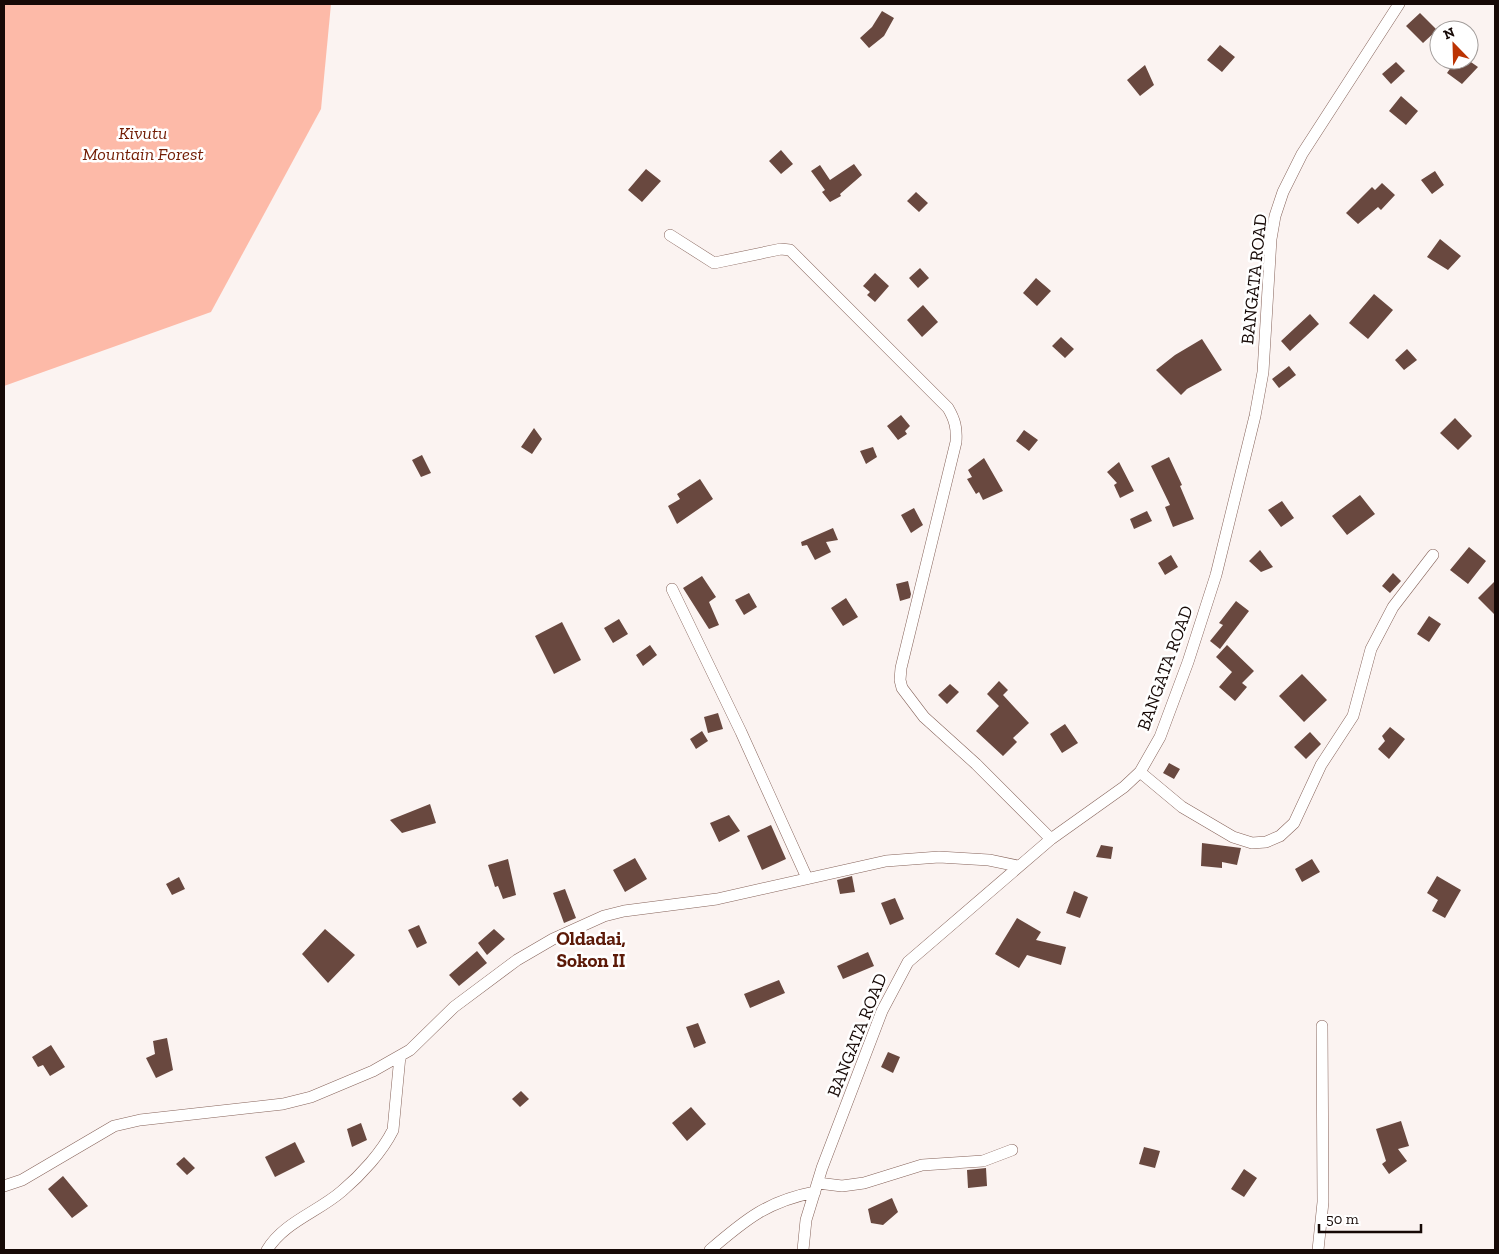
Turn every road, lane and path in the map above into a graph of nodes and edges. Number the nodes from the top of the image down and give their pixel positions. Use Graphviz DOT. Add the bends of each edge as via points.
graph roads {
  1 [pos="1399,4"];
  2 [pos="670,235"];
  3 [pos="1433,555"];
  4 [pos="672,589"];
  5 [pos="1140,772"];
  6 [pos="1051,839"];
  7 [pos="1018,866"];
  8 [pos="807,878"];
  9 [pos="1322,1026"];
  10 [pos="400,1056"];
  11 [pos="1012,1150"];
  12 [pos="4,1186"];
  13 [pos="817,1187"];
  14 [pos="267,1250"];
  15 [pos="710,1250"];
  16 [pos="803,1250"];
  17 [pos="1318,1250"];
  1 -- 5 [label="street, BANGATA ROAD" via="1302,154 1283,192 1271,239 1262,372 1244,465 1216,575 1188,662 1160,737"];
  2 -- 6 [label="street" via="714,263 781,249 790,250 948,408 955,419 956,442 900,680 902,688 924,717"];
  3 -- 5 [label="street" via="1393,607 1372,649 1353,716 1321,765 1294,823 1280,836 1252,843 1233,837 1182,807"];
  4 -- 8 [label="street"];
  5 -- 6 [label="street, BANGATA ROAD"];
  6 -- 7 [label="street, BANGATA ROAD"];
  7 -- 8 [label="street" via="989,860 939,857 886,860"];
  7 -- 13 [label="street, BANGATA ROAD" via="976,905 919,950 901,973 882,1011"];
  8 -- 10 [label="street" via="717,899 624,911 585,923 517,960 454,1007 417,1044"];
  9 -- 17 [label="street" via="1323,1202"];
  10 -- 12 [label="street" via="373,1071 299,1100 114,1126 22,1180"];
  10 -- 14 [label="street" via="393,1130 388,1141 342,1191 277,1236"];
  11 -- 13 [label="street" via="983,1161 922,1165 864,1183"];
  13 -- 15 [label="street" via="772,1204 740,1224"];
  13 -- 16 [label="street, BANGATA ROAD" via="806,1220"];
}
